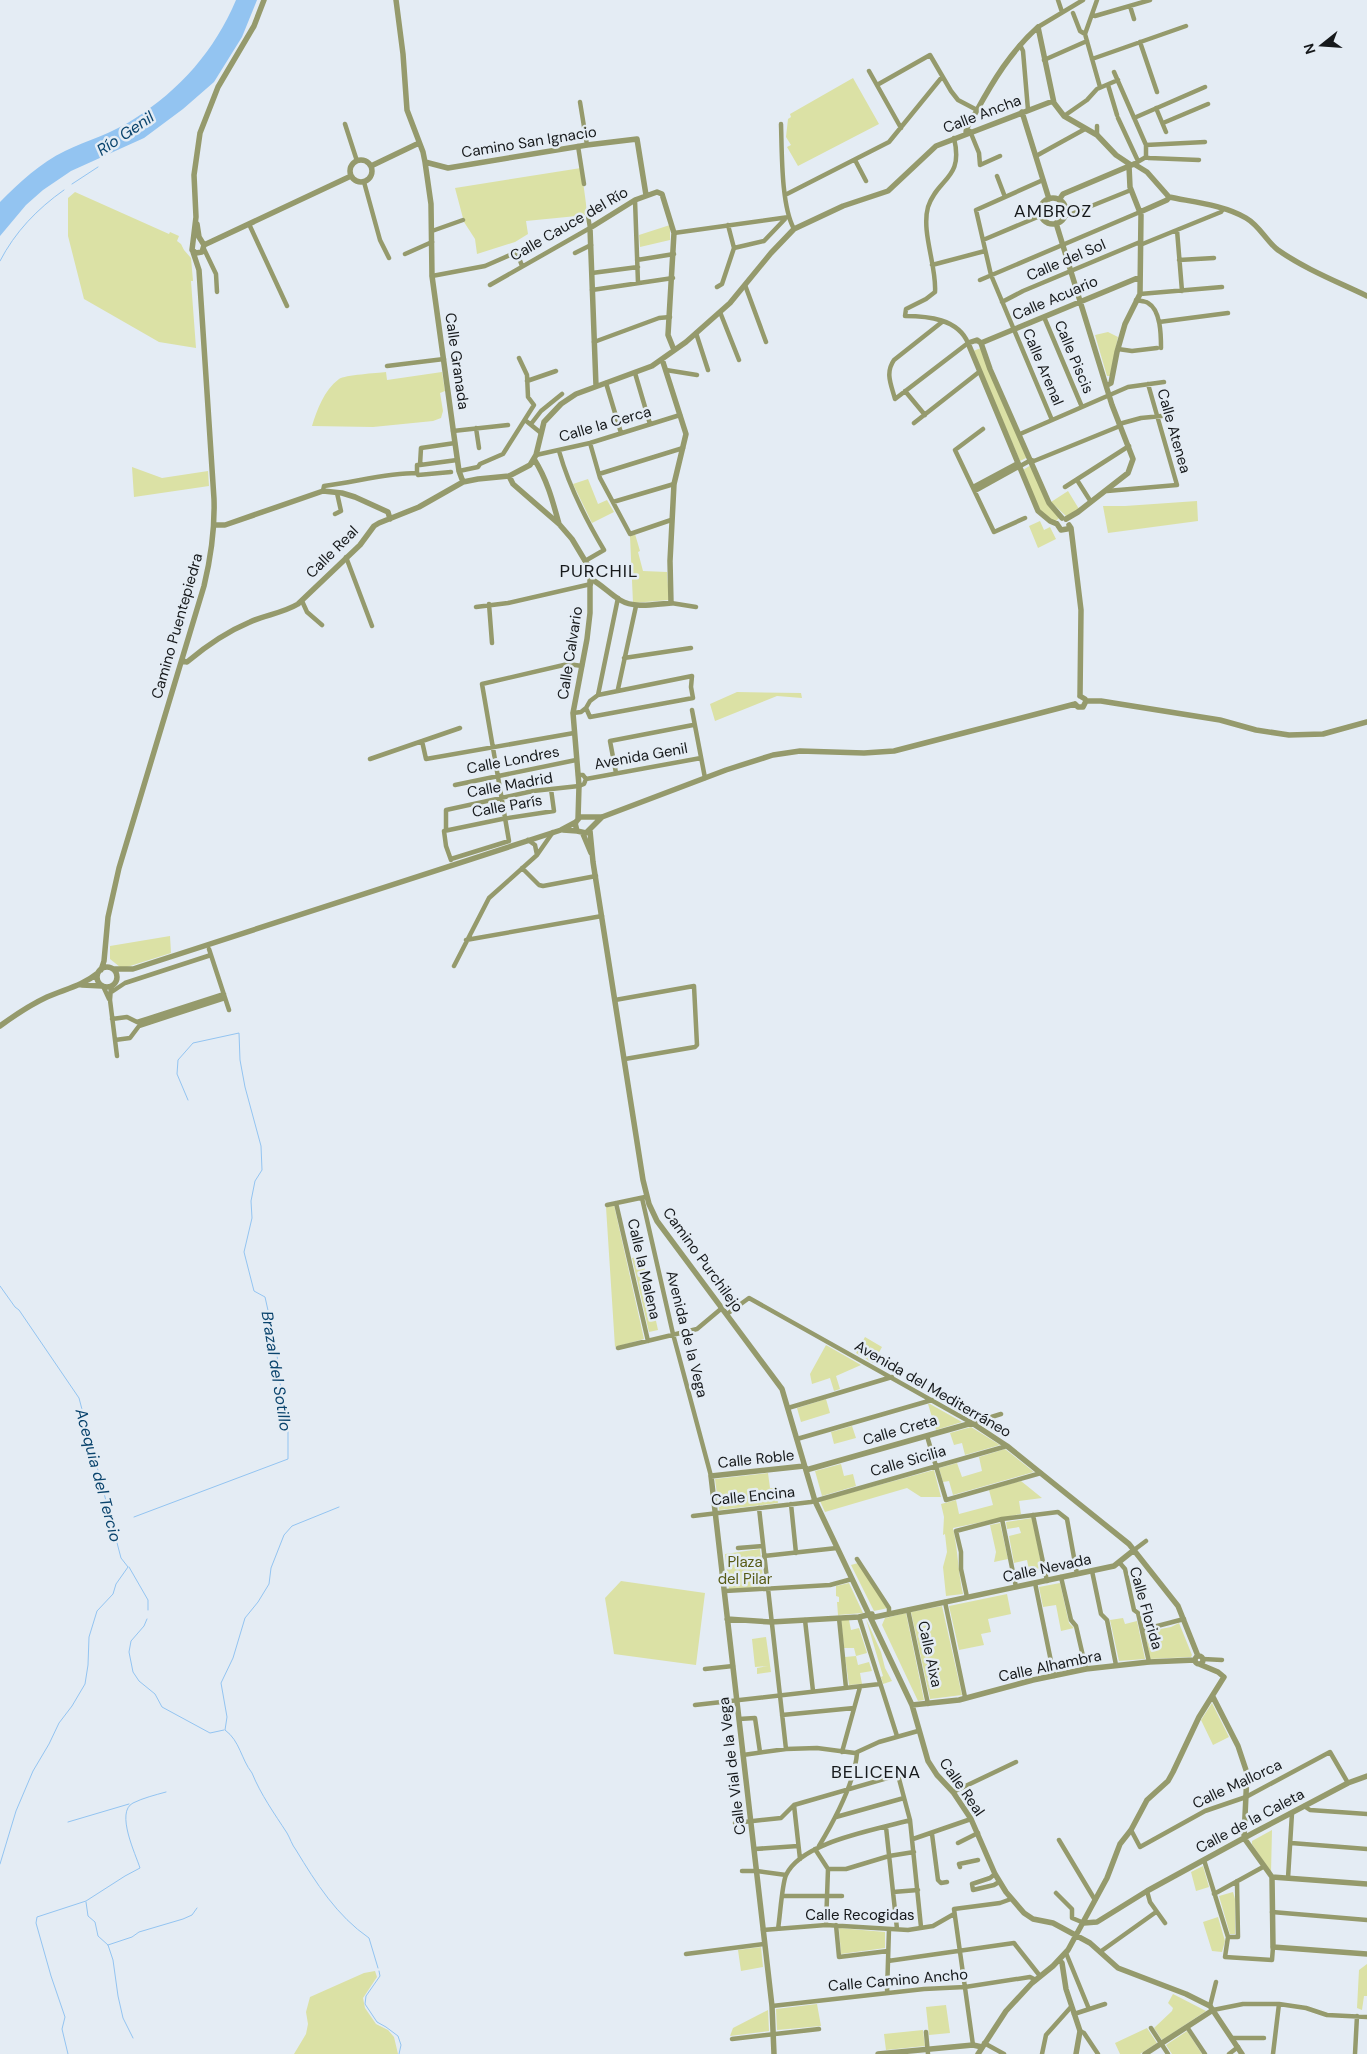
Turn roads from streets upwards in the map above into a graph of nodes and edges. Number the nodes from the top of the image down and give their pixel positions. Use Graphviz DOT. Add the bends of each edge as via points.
graph roads {
  1 [pos="264,0"];
  2 [pos="396,0"];
  3 [pos="1058,0"];
  4 [pos="1083,0"];
  5 [pos="1097,0"];
  6 [pos="1150,0"];
  7 [pos="1130,6"];
  8 [pos="1062,12"];
  9 [pos="1073,13"];
  10 [pos="1093,15"];
  11 [pos="1134,19"];
  12 [pos="1186,26"];
  13 [pos="1038,27"];
  14 [pos="1085,34"];
  15 [pos="1087,41"];
  16 [pos="1140,42"];
  17 [pos="1020,45"];
  18 [pos="1092,59"];
  19 [pos="1044,60"];
  20 [pos="869,71"];
  21 [pos="1114,72"];
  22 [pos="942,76"];
  23 [pos="1118,80"];
  24 [pos="877,85"];
  25 [pos="1108,85"];
  26 [pos="1100,87"];
  27 [pos="1205,87"];
  28 [pos="1157,92"];
  29 [pos="1053,101"];
  30 [pos="580,102"];
  31 [pos="1208,104"];
  32 [pos="1156,108"];
  33 [pos="977,110"];
  34 [pos="1025,111"];
  35 [pos="1064,116"];
  36 [pos="1134,118"];
  37 [pos="1163,123"];
  38 [pos="345,124"];
  39 [pos="780,124"];
  40 [pos="1097,126"];
  41 [pos="901,128"];
  42 [pos="1085,129"];
  43 [pos="968,132"];
  44 [pos="1166,132"];
  45 [pos="1097,135"];
  46 [pos="954,138"];
  47 [pos="1206,142"];
  48 [pos="419,143"];
  49 [pos="587,145"];
  50 [pos="1146,145"];
  51 [pos="578,146"];
  52 [pos="1000,156"];
  53 [pos="1036,156"];
  54 [pos="1146,157"];
  55 [pos="855,160"];
  56 [pos="1199,160"];
  57 [pos="357,161"];
  58 [pos="425,162"];
  59 [pos="1133,164"];
  60 [pos="371,166"];
  61 [pos="351,176"];
  62 [pos="997,176"];
  63 [pos="1044,180"];
  64 [pos="866,181"];
  65 [pos="364,182"];
  66 [pos="584,184"];
  67 [pos="1131,190"];
  68 [pos="646,195"];
  69 [pos="785,195"];
  70 [pos="1168,196"];
  71 [pos="1005,197"];
  72 [pos="1049,199"];
  73 [pos="635,200"];
  74 [pos="1059,200"];
  75 [pos="1223,209"];
  76 [pos="1140,212"];
  77 [pos="588,216"];
  78 [pos="1040,216"];
  79 [pos="1064,216"];
  80 [pos="196,217"];
  81 [pos="785,218"];
  82 [pos="463,220"];
  83 [pos="249,224"];
  84 [pos="1056,224"];
  85 [pos="728,225"];
  86 [pos="590,228"];
  87 [pos="794,229"];
  88 [pos="1177,230"];
  89 [pos="432,231"];
  90 [pos="674,233"];
  91 [pos="983,240"];
  92 [pos="194,241"];
  93 [pos="432,242"];
  94 [pos="591,244"];
  95 [pos="1062,244"];
  96 [pos="1140,244"];
  97 [pos="203,247"];
  98 [pos="734,248"];
  99 [pos="985,251"];
  100 [pos="193,252"];
  101 [pos="575,253"];
  102 [pos="405,254"];
  103 [pos="674,254"];
  104 [pos="389,258"];
  105 [pos="1214,258"];
  106 [pos="637,260"];
  107 [pos="1179,260"];
  108 [pos="932,265"];
  109 [pos="522,266"];
  110 [pos="638,267"];
  111 [pos="199,270"];
  112 [pos="1071,271"];
  113 [pos="592,273"];
  114 [pos="991,275"];
  115 [pos="432,276"];
  116 [pos="1140,277"];
  117 [pos="673,278"];
  118 [pos="980,280"];
  119 [pos="638,283"];
  120 [pos="490,285"];
  121 [pos="745,285"];
  122 [pos="717,287"];
  123 [pos="1222,288"];
  124 [pos="592,290"];
  125 [pos="1182,291"];
  126 [pos="217,292"];
  127 [pos="1140,294"];
  128 [pos="1367,296"];
  129 [pos="1136,300"];
  130 [pos="1081,301"];
  131 [pos="1002,302"];
  132 [pos="287,306"];
  133 [pos="720,312"];
  134 [pos="1228,313"];
  135 [pos="670,317"];
  136 [pos="1044,317"];
  137 [pos="942,322"];
  138 [pos="1159,322"];
  139 [pos="1014,329"];
  140 [pos="696,333"];
  141 [pos="594,342"];
  142 [pos="766,342"];
  143 [pos="968,343"];
  144 [pos="981,344"];
  145 [pos="1118,347"];
  146 [pos="674,350"];
  147 [pos="970,350"];
  148 [pos="519,358"];
  149 [pos="444,359"];
  150 [pos="662,359"];
  151 [pos="739,360"];
  152 [pos="387,366"];
  153 [pos="666,370"];
  154 [pos="708,370"];
  155 [pos="556,371"];
  156 [pos="979,372"];
  157 [pos="635,373"];
  158 [pos="697,376"];
  159 [pos="527,381"];
  160 [pos="606,382"];
  161 [pos="1164,382"];
  162 [pos="1148,384"];
  163 [pos="596,386"];
  164 [pos="1108,386"];
  165 [pos="906,391"];
  166 [pos="562,394"];
  167 [pos="1110,394"];
  168 [pos="1082,407"];
  169 [pos="550,409"];
  170 [pos="680,415"];
  171 [pos="925,415"];
  172 [pos="1172,415"];
  173 [pos="1157,416"];
  174 [pos="525,420"];
  175 [pos="1052,420"];
  176 [pos="914,423"];
  177 [pos="531,424"];
  178 [pos="650,424"];
  179 [pos="508,425"];
  180 [pos="1119,425"];
  181 [pos="476,428"];
  182 [pos="983,429"];
  183 [pos="453,431"];
  184 [pos="541,433"];
  185 [pos="621,434"];
  186 [pos="1020,434"];
  187 [pos="455,443"];
  188 [pos="590,443"];
  189 [pos="1129,446"];
  190 [pos="479,448"];
  191 [pos="683,448"];
  192 [pos="559,451"];
  193 [pos="535,457"];
  194 [pos="457,460"];
  195 [pos="1031,460"];
  196 [pos="420,465"];
  197 [pos="1020,465"];
  198 [pos="451,472"];
  199 [pos="459,472"];
  200 [pos="417,473"];
  201 [pos="599,474"];
  202 [pos="509,476"];
  203 [pos="1077,480"];
  204 [pos="463,482"];
  205 [pos="674,484"];
  206 [pos="1065,487"];
  207 [pos="974,489"];
  208 [pos="1107,490"];
  209 [pos="323,491"];
  210 [pos="337,493"];
  211 [pos="613,502"];
  212 [pos="1091,502"];
  213 [pos="335,514"];
  214 [pos="553,514"];
  215 [pos="1025,518"];
  216 [pos="390,519"];
  217 [pos="671,520"];
  218 [pos="214,524"];
  219 [pos="1057,524"];
  220 [pos="1068,525"];
  221 [pos="346,557"];
  222 [pos="585,561"];
  223 [pos="591,582"];
  224 [pos="618,598"];
  225 [pos="302,601"];
  226 [pos="671,603"];
  227 [pos="489,604"];
  228 [pos="636,606"];
  229 [pos="476,607"];
  230 [pos="696,607"];
  231 [pos="322,624"];
  232 [pos="372,626"];
  233 [pos="492,643"];
  234 [pos="691,648"];
  235 [pos="624,658"];
  236 [pos="182,661"];
  237 [pos="582,666"];
  238 [pos="618,689"];
  239 [pos="598,695"];
  240 [pos="1080,696"];
  241 [pos="1086,701"];
  242 [pos="1075,704"];
  243 [pos="586,708"];
  244 [pos="692,710"];
  245 [pos="573,713"];
  246 [pos="1367,722"];
  247 [pos="693,725"];
  248 [pos="460,728"];
  249 [pos="574,733"];
  250 [pos="422,741"];
  251 [pos="492,748"];
  252 [pos="701,758"];
  253 [pos="370,759"];
  254 [pos="576,760"];
  255 [pos="616,773"];
  256 [pos="497,776"];
  257 [pos="578,776"];
  258 [pos="705,778"];
  259 [pos="586,779"];
  260 [pos="455,785"];
  261 [pos="579,786"];
  262 [pos="551,789"];
  263 [pos="501,798"];
  264 [pos="579,806"];
  265 [pos="587,817"];
  266 [pos="602,817"];
  267 [pos="504,818"];
  268 [pos="577,820"];
  269 [pos="591,828"];
  270 [pos="561,830"];
  271 [pos="445,831"];
  272 [pos="553,832"];
  273 [pos="580,832"];
  274 [pos="528,840"];
  275 [pos="537,855"];
  276 [pos="465,858"];
  277 [pos="452,862"];
  278 [pos="594,862"];
  279 [pos="522,868"];
  280 [pos="596,876"];
  281 [pos="602,916"];
  282 [pos="466,940"];
  283 [pos="209,949"];
  284 [pos="105,950"];
  285 [pos="211,955"];
  286 [pos="454,966"];
  287 [pos="113,969"];
  288 [pos="133,969"];
  289 [pos="99,972"];
  290 [pos="117,980"];
  291 [pos="80,986"];
  292 [pos="102,986"];
  293 [pos="111,990"];
  294 [pos="224,996"];
  295 [pos="110,1000"];
  296 [pos="615,1000"];
  297 [pos="229,1010"];
  298 [pos="112,1020"];
  299 [pos="0,1026"];
  300 [pos="115,1040"];
  301 [pos="117,1056"];
  302 [pos="625,1060"];
  303 [pos="644,1197"];
  304 [pos="616,1203"];
  305 [pos="607,1205"];
  306 [pos="647,1208"];
  307 [pos="656,1222"];
  308 [pos="648,1227"];
  309 [pos="722,1308"];
  310 [pos="727,1314"];
  311 [pos="673,1334"];
  312 [pos="648,1341"];
  313 [pos="618,1348"];
  314 [pos="892,1377"];
  315 [pos="932,1400"];
  316 [pos="788,1408"];
  317 [pos="1002,1414"];
  318 [pos="972,1423"];
  319 [pos="927,1436"];
  320 [pos="797,1439"];
  321 [pos="1007,1446"];
  322 [pos="936,1466"];
  323 [pos="805,1468"];
  324 [pos="1041,1473"];
  325 [pos="711,1476"];
  326 [pos="815,1501"];
  327 [pos="791,1504"];
  328 [pos="759,1508"];
  329 [pos="715,1513"];
  330 [pos="1033,1515"];
  331 [pos="693,1516"];
  332 [pos="1002,1520"];
  333 [pos="1146,1541"];
  334 [pos="763,1546"];
  335 [pos="738,1548"];
  336 [pos="837,1548"];
  337 [pos="1134,1550"];
  338 [pos="796,1553"];
  339 [pos="764,1556"];
  340 [pos="857,1559"];
  341 [pos="1119,1562"];
  342 [pos="1092,1571"];
  343 [pos="1078,1574"];
  344 [pos="1061,1577"];
  345 [pos="852,1579"];
  346 [pos="1047,1580"];
  347 [pos="1035,1583"];
  348 [pos="1016,1587"];
  349 [pos="768,1589"];
  350 [pos="724,1591"];
  351 [pos="967,1597"];
  352 [pos="945,1602"];
  353 [pos="917,1607"];
  354 [pos="908,1610"];
  355 [pos="889,1612"];
  356 [pos="870,1615"];
  357 [pos="859,1617"];
  358 [pos="838,1618"];
  359 [pos="728,1619"];
  360 [pos="1184,1619"];
  361 [pos="805,1620"];
  362 [pos="772,1622"];
  363 [pos="1142,1630"];
  364 [pos="1199,1660"];
  365 [pos="1222,1660"];
  366 [pos="1149,1662"];
  367 [pos="1116,1665"];
  368 [pos="733,1666"];
  369 [pos="705,1669"];
  370 [pos="1086,1669"];
  371 [pos="1054,1676"];
  372 [pos="880,1684"];
  373 [pos="860,1687"];
  374 [pos="846,1688"];
  375 [pos="813,1691"];
  376 [pos="780,1695"];
  377 [pos="966,1697"];
  378 [pos="1212,1698"];
  379 [pos="737,1700"];
  380 [pos="928,1704"];
  381 [pos="695,1705"];
  382 [pos="912,1706"];
  383 [pos="854,1708"];
  384 [pos="782,1715"];
  385 [pos="739,1719"];
  386 [pos="918,1731"];
  387 [pos="897,1736"];
  388 [pos="786,1749"];
  389 [pos="760,1752"];
  390 [pos="842,1752"];
  391 [pos="857,1752"];
  392 [pos="743,1755"];
  393 [pos="1016,1762"];
  394 [pos="1367,1776"];
  395 [pos="1348,1783"];
  396 [pos="846,1790"];
  397 [pos="953,1792"];
  398 [pos="1246,1797"];
  399 [pos="904,1798"];
  400 [pos="794,1805"];
  401 [pos="1304,1806"];
  402 [pos="1292,1813"];
  403 [pos="1367,1814"];
  404 [pos="836,1817"];
  405 [pos="971,1819"];
  406 [pos="910,1820"];
  407 [pos="751,1821"];
  408 [pos="735,1823"];
  409 [pos="886,1828"];
  410 [pos="1131,1830"];
  411 [pos="978,1833"];
  412 [pos="932,1834"];
  413 [pos="1244,1838"];
  414 [pos="913,1839"];
  415 [pos="1059,1840"];
  416 [pos="958,1842"];
  417 [pos="1291,1843"];
  418 [pos="817,1847"];
  419 [pos="754,1849"];
  420 [pos="798,1849"];
  421 [pos="1367,1849"];
  422 [pos="914,1852"];
  423 [pos="889,1856"];
  424 [pos="983,1858"];
  425 [pos="800,1859"];
  426 [pos="1204,1860"];
  427 [pos="960,1867"];
  428 [pos="1263,1867"];
  429 [pos="828,1869"];
  430 [pos="742,1871"];
  431 [pos="757,1871"];
  432 [pos="995,1874"];
  433 [pos="786,1875"];
  434 [pos="1272,1877"];
  435 [pos="1288,1878"];
  436 [pos="1238,1881"];
  437 [pos="948,1882"];
  438 [pos="999,1882"];
  439 [pos="1367,1884"];
  440 [pos="918,1890"];
  441 [pos="1147,1891"];
  442 [pos="893,1892"];
  443 [pos="1056,1894"];
  444 [pos="1214,1894"];
  445 [pos="783,1896"];
  446 [pos="827,1896"];
  447 [pos="842,1896"];
  448 [pos="1011,1899"];
  449 [pos="1095,1900"];
  450 [pos="954,1911"];
  451 [pos="1156,1912"];
  452 [pos="1272,1912"];
  453 [pos="1367,1920"];
  454 [pos="1084,1923"];
  455 [pos="1165,1923"];
  456 [pos="826,1925"];
  457 [pos="836,1925"];
  458 [pos="921,1928"];
  459 [pos="778,1929"];
  460 [pos="897,1929"];
  461 [pos="762,1930"];
  462 [pos="889,1930"];
  463 [pos="1065,1930"];
  464 [pos="1076,1936"];
  465 [pos="1228,1937"];
  466 [pos="764,1944"];
  467 [pos="1070,1946"];
  468 [pos="1272,1947"];
  469 [pos="888,1951"];
  470 [pos="960,1951"];
  471 [pos="1066,1952"];
  472 [pos="1100,1952"];
  473 [pos="686,1954"];
  474 [pos="1367,1954"];
  475 [pos="1059,1960"];
  476 [pos="888,1961"];
  477 [pos="1036,1979"];
  478 [pos="1216,1982"];
  479 [pos="965,1987"];
  480 [pos="887,1993"];
  481 [pos="1105,2004"];
  482 [pos="1279,2004"];
  483 [pos="772,2006"];
  484 [pos="1071,2007"];
  485 [pos="1212,2008"];
  486 [pos="1089,2009"];
  487 [pos="1074,2014"];
  488 [pos="1357,2016"];
  489 [pos="1367,2017"];
  490 [pos="1186,2027"];
  491 [pos="1151,2028"];
  492 [pos="820,2029"];
  493 [pos="926,2032"];
  494 [pos="1080,2032"];
  495 [pos="773,2034"];
  496 [pos="1232,2038"];
  497 [pos="1264,2038"];
  498 [pos="732,2039"];
  499 [pos="1161,2043"];
  500 [pos="973,2045"];
  501 [pos="983,2045"];
  502 [pos="1238,2048"];
  503 [pos="928,2052"];
  504 [pos="774,2054"];
  505 [pos="878,2054"];
  506 [pos="978,2054"];
  507 [pos="1004,2054"];
  508 [pos="1042,2054"];
  509 [pos="1076,2054"];
  510 [pos="1098,2054"];
  511 [pos="1146,2054"];
  512 [pos="1168,2054"];
  513 [pos="1205,2054"];
  514 [pos="1229,2054"];
  515 [pos="1242,2054"];
  516 [pos="1274,2054"];
  517 [pos="1355,2054"];
  1 -- 80 [label="street, Camino Puentepiedra" via="254,26 218,86 200,133 194,175"];
  2 -- 48 [label="street, Calle Granada" via="404,54 407,110"];
  3 -- 8 [label="street"];
  4 -- 8 [label="street"];
  5 -- 10 [label="street"];
  6 -- 7 [label="street"];
  7 -- 10 [label="street"];
  7 -- 11 [label="street"];
  8 -- 13 [label="street"];
  9 -- 14 [label="street" via="1080,31"];
  10 -- 14 [label="street"];
  12 -- 16 [label="street"];
  13 -- 17 [label="street"];
  13 -- 19 [label="street"];
  14 -- 15 [label="street"];
  15 -- 18 [label="street"];
  15 -- 19 [label="street"];
  16 -- 18 [label="street"];
  16 -- 28 [label="street"];
  17 -- 33 [label="street" via="1009,57"];
  17 -- 34 [label="street" via="1023,51"];
  18 -- 26 [label="street"];
  19 -- 29 [label="street"];
  20 -- 24 [label="street"];
  21 -- 23 [label="street"];
  22 -- 24 [label="street" via="930,55"];
  22 -- 33 [label="street" via="958,100"];
  22 -- 41 [label="street"];
  23 -- 25 [label="street"];
  23 -- 36 [label="street"];
  24 -- 41 [label="street"];
  25 -- 26 [label="street"];
  25 -- 59 [label="street"];
  26 -- 35 [label="street"];
  27 -- 32 [label="street"];
  29 -- 34 [label="street, Calle Ancha"];
  29 -- 35 [label="street"];
  30 -- 49 [label="street"];
  31 -- 37 [label="street"];
  32 -- 36 [label="street"];
  32 -- 37 [label="street"];
  33 -- 43 [label="street"];
  34 -- 43 [label="street, Calle Ancha"];
  34 -- 53 [label="street"];
  35 -- 42 [label="street"];
  36 -- 50 [label="street"];
  37 -- 44 [label="street"];
  38 -- 57 [label="street"];
  39 -- 69 [label="street"];
  40 -- 45 [label="street"];
  41 -- 55 [label="street" via="889,142"];
  42 -- 45 [label="street"];
  42 -- 53 [label="street"];
  43 -- 46 [label="street, Calle Ancha"];
  43 -- 52 [label="street" via="980,165"];
  45 -- 59 [label="street" via="1116,154"];
  46 -- 87 [label="street, Calle Ancha" via="936,146 888,191 843,206"];
  46 -- 108 [label="street" via="954,170 936,191 927,213"];
  47 -- 50 [label="street"];
  48 -- 58 [label="street, Calle Granada"];
  48 -- 60 [label="street"];
  49 -- 51 [label="street, Camino San Ignacio"];
  49 -- 68 [label="street, Camino San Ignacio" via="637,139"];
  50 -- 54 [label="street"];
  51 -- 58 [label="street, Camino San Ignacio" via="448,168"];
  51 -- 66 [label="street"];
  53 -- 63 [label="street"];
  54 -- 56 [label="street"];
  54 -- 59 [label="street"];
  55 -- 64 [label="street"];
  55 -- 69 [label="street"];
  57 -- 60 [label="street" via="365,161"];
  57 -- 61 [label="street" via="351,167"];
  58 -- 89 [label="street, Calle Granada"];
  59 -- 67 [label="street"];
  59 -- 70 [label="street" via="1147,172"];
  59 -- 74 [label="street" via="1063,194"];
  60 -- 65 [label="street" via="371,177"];
  61 -- 65 [label="street" via="357,182"];
  61 -- 83 [label="street"];
  62 -- 71 [label="street"];
  63 -- 71 [label="street"];
  63 -- 72 [label="street"];
  65 -- 104 [label="street" via="380,240"];
  67 -- 76 [label="street"];
  67 -- 79 [label="street"];
  68 -- 73 [label="street, Calle Cauce del Río"];
  68 -- 90 [label="street, Calle Cauce del Río" via="662,194"];
  69 -- 81 [label="street"];
  70 -- 75 [label="street"];
  70 -- 76 [label="street" via="1167,200"];
  71 -- 91 [label="street, Calle Arenal" via="976,210"];
  72 -- 74 [label="street"];
  72 -- 78 [label="street" via="1041,206"];
  73 -- 86 [label="street, Calle Cauce del Río"];
  73 -- 106 [label="street"];
  74 -- 79 [label="street" via="1064,205"];
  75 -- 88 [label="street, Calle del Sol"];
  75 -- 128 [label="street" via="1257,226 1269,242 1287,256"];
  76 -- 95 [label="street"];
  76 -- 96 [label="street"];
  77 -- 86 [label="street"];
  78 -- 84 [label="street" via="1047,223"];
  78 -- 91 [label="street"];
  79 -- 84 [label="street"];
  80 -- 92 [label="street, Camino Puentepiedra"];
  80 -- 97 [label="street, Camino Puentepiedra"];
  81 -- 85 [label="street"];
  81 -- 87 [label="street"];
  81 -- 98 [label="street" via="764,241"];
  82 -- 89 [label="street"];
  83 -- 97 [label="street"];
  83 -- 132 [label="street"];
  84 -- 95 [label="street"];
  85 -- 90 [label="street"];
  85 -- 98 [label="street"];
  86 -- 94 [label="street"];
  86 -- 109 [label="street, Calle Cauce del Río"];
  87 -- 121 [label="street"];
  88 -- 96 [label="street, Calle del Sol"];
  88 -- 107 [label="street"];
  89 -- 93 [label="street, Calle Granada"];
  90 -- 103 [label="street"];
  91 -- 99 [label="street, Calle Arenal"];
  92 -- 97 [label="street"];
  92 -- 100 [label="street, Camino Puentepiedra" via="191,244"];
  93 -- 102 [label="street"];
  93 -- 115 [label="street, Calle Granada"];
  94 -- 101 [label="street"];
  94 -- 113 [label="street"];
  95 -- 112 [label="street"];
  95 -- 114 [label="street"];
  96 -- 112 [label="street, Calle del Sol"];
  96 -- 116 [label="street"];
  97 -- 100 [label="street"];
  97 -- 111 [label="street, Camino Puentepiedra"];
  97 -- 126 [label="street" via="216,274"];
  98 -- 122 [label="street" via="722,284"];
  99 -- 108 [label="street"];
  99 -- 114 [label="street, Calle Arenal"];
  100 -- 111 [label="street, Camino Puentepiedra"];
  103 -- 106 [label="street"];
  103 -- 117 [label="street"];
  105 -- 107 [label="street"];
  106 -- 110 [label="street"];
  107 -- 125 [label="street"];
  108 -- 137 [label="street" via="935,292 906,309 905,316 928,316"];
  109 -- 115 [label="street" via="517,252 485,266"];
  109 -- 120 [label="street, Calle Cauce del Río"];
  110 -- 113 [label="street"];
  110 -- 119 [label="street"];
  111 -- 218 [label="street, Camino Puentepiedra"];
  112 -- 130 [label="street"];
  112 -- 131 [label="street, Calle del Sol"];
  113 -- 124 [label="street"];
  114 -- 118 [label="street"];
  114 -- 131 [label="street, Calle Arenal"];
  115 -- 149 [label="street, Calle Granada"];
  116 -- 127 [label="street"];
  116 -- 130 [label="street, Calle Acuario"];
  117 -- 119 [label="street"];
  117 -- 135 [label="street"];
  119 -- 124 [label="street"];
  121 -- 133 [label="street"];
  121 -- 142 [label="street"];
  123 -- 125 [label="street"];
  124 -- 141 [label="street"];
  125 -- 127 [label="street"];
  127 -- 129 [label="street"];
  129 -- 138 [label="street" via="1149,303"];
  129 -- 145 [label="street"];
  130 -- 136 [label="street, Calle Acuario"];
  130 -- 164 [label="street"];
  131 -- 139 [label="street, Calle Arenal"];
  133 -- 140 [label="street"];
  133 -- 151 [label="street"];
  134 -- 138 [label="street"];
  135 -- 141 [label="street" via="658,318"];
  135 -- 146 [label="street" via="668,335"];
  136 -- 139 [label="street, Calle Acuario"];
  136 -- 168 [label="street, Calle Piscis"];
  137 -- 143 [label="street" via="962,331"];
  137 -- 165 [label="street" via="889,367 895,399"];
  138 -- 145 [label="street" via="1159,348 1135,351"];
  139 -- 144 [label="street, Calle Acuario"];
  139 -- 175 [label="street, Calle Arenal"];
  140 -- 146 [label="street"];
  140 -- 154 [label="street"];
  141 -- 163 [label="street"];
  143 -- 144 [label="street" via="977,340"];
  143 -- 147 [label="street"];
  143 -- 165 [label="street"];
  144 -- 147 [label="street, Calle Acuario"];
  144 -- 186 [label="street"];
  145 -- 164 [label="street"];
  146 -- 150 [label="street"];
  147 -- 156 [label="street"];
  148 -- 159 [label="street"];
  149 -- 152 [label="street"];
  149 -- 183 [label="street, Calle Granada"];
  150 -- 153 [label="street"];
  150 -- 157 [label="street"];
  153 -- 158 [label="street"];
  153 -- 170 [label="street"];
  155 -- 159 [label="street"];
  156 -- 171 [label="street"];
  156 -- 197 [label="street"];
  157 -- 160 [label="street"];
  157 -- 178 [label="street"];
  159 -- 174 [label="street" via="528,397 534,405"];
  160 -- 163 [label="street"];
  160 -- 185 [label="street"];
  161 -- 162 [label="street"];
  162 -- 167 [label="street"];
  162 -- 173 [label="street, Calle Atenea"];
  163 -- 169 [label="street"];
  164 -- 167 [label="street"];
  165 -- 171 [label="street"];
  166 -- 169 [label="street"];
  167 -- 168 [label="street"];
  167 -- 180 [label="street"];
  168 -- 175 [label="street"];
  169 -- 177 [label="street" via="541,411"];
  169 -- 184 [label="street"];
  170 -- 178 [label="street, Calle la Cerca"];
  170 -- 191 [label="street" via="686,434"];
  171 -- 176 [label="street"];
  172 -- 173 [label="street"];
  173 -- 180 [label="street"];
  173 -- 208 [label="street, Calle Atenea" via="1176,485"];
  174 -- 177 [label="street"];
  174 -- 199 [label="street" via="503,454 478,467"];
  175 -- 186 [label="street"];
  177 -- 184 [label="street"];
  178 -- 185 [label="street, Calle la Cerca"];
  179 -- 181 [label="street"];
  180 -- 189 [label="street"];
  180 -- 195 [label="street"];
  181 -- 183 [label="street"];
  181 -- 190 [label="street"];
  182 -- 207 [label="street" via="955,450"];
  183 -- 187 [label="street, Calle Granada"];
  184 -- 193 [label="street"];
  185 -- 188 [label="street, Calle la Cerca"];
  186 -- 195 [label="street"];
  187 -- 194 [label="street, Calle Granada"];
  187 -- 196 [label="street" via="421,448"];
  188 -- 192 [label="street, Calle la Cerca"];
  188 -- 201 [label="street"];
  189 -- 203 [label="street"];
  189 -- 208 [label="street" via="1133,459 1131,469"];
  191 -- 201 [label="street"];
  191 -- 205 [label="street"];
  192 -- 193 [label="street, Calle la Cerca"];
  192 -- 222 [label="street" via="582,512 604,550"];
  193 -- 202 [label="street" via="530,465"];
  193 -- 214 [label="street"];
  194 -- 196 [label="street"];
  194 -- 199 [label="street, Calle Granada"];
  195 -- 197 [label="street"];
  195 -- 220 [label="street" via="1049,503"];
  196 -- 200 [label="street" via="417,465"];
  197 -- 207 [label="street"];
  197 -- 219 [label="street" via="1038,511"];
  198 -- 200 [label="street"];
  199 -- 204 [label="street, Calle Granada"];
  200 -- 209 [label="street" via="390,474 324,486"];
  201 -- 211 [label="street"];
  202 -- 204 [label="street, Calle Real"];
  202 -- 214 [label="street, Calle Calvario" via="513,484"];
  203 -- 206 [label="street"];
  203 -- 212 [label="street"];
  204 -- 216 [label="street, Calle Real" via="420,507"];
  205 -- 211 [label="street"];
  205 -- 217 [label="street"];
  207 -- 215 [label="street" via="994,532"];
  208 -- 212 [label="street"];
  209 -- 210 [label="street"];
  209 -- 218 [label="street" via="224,525"];
  210 -- 213 [label="street" via="341,511"];
  210 -- 216 [label="street" via="355,497 388,512"];
  211 -- 217 [label="street" via="630,534"];
  212 -- 220 [label="street"];
  214 -- 222 [label="street, Calle Calvario"];
  216 -- 221 [label="street, Calle Real" via="374,526"];
  217 -- 226 [label="street"];
  218 -- 236 [label="street, Camino Puentepiedra" via="210,559"];
  219 -- 220 [label="street" via="1059,520"];
  219 -- 220 [label="street" via="1061,530"];
  220 -- 240 [label="street" via="1081,610"];
  221 -- 225 [label="street, Calle Real"];
  221 -- 232 [label="street"];
  222 -- 223 [label="street, Calle Calvario" via="590,569"];
  223 -- 224 [label="street" via="602,585"];
  223 -- 227 [label="street" via="508,603"];
  223 -- 237 [label="street, Calle Calvario"];
  224 -- 228 [label="street"];
  224 -- 239 [label="street"];
  225 -- 231 [label="street" via="307,612"];
  225 -- 236 [label="street, Calle Real" via="293,608 250,621 208,645 187,662"];
  226 -- 228 [label="street"];
  226 -- 230 [label="street"];
  227 -- 229 [label="street"];
  227 -- 233 [label="street"];
  228 -- 235 [label="street"];
  234 -- 235 [label="street"];
  235 -- 238 [label="street"];
  236 -- 284 [label="street, Camino Puentepiedra" via="119,868"];
  237 -- 245 [label="street, Calle Calvario"];
  237 -- 251 [label="street" via="568,664 482,684"];
  238 -- 239 [label="street"];
  238 -- 243 [label="street" via="692,676 693,698 590,717"];
  239 -- 243 [label="street"];
  240 -- 241 [label="street"];
  240 -- 242 [label="street"];
  241 -- 242 [label="street" via="1082,707"];
  241 -- 246 [label="street" via="1220,720 1289,735 1323,734"];
  242 -- 258 [label="street" via="905,749 878,753 788,752 754,760"];
  243 -- 245 [label="street"];
  244 -- 247 [label="street"];
  245 -- 249 [label="street, Calle Calvario"];
  247 -- 252 [label="street"];
  247 -- 255 [label="street" via="610,741"];
  248 -- 250 [label="street"];
  249 -- 251 [label="street"];
  249 -- 254 [label="street, Calle Calvario"];
  250 -- 251 [label="street" via="426,759"];
  250 -- 253 [label="street"];
  251 -- 256 [label="street"];
  252 -- 255 [label="street, Avenida Genil"];
  252 -- 258 [label="street"];
  254 -- 256 [label="street, Calle Londres"];
  254 -- 257 [label="street, Calle Calvario"];
  255 -- 259 [label="street, Avenida Genil"];
  256 -- 260 [label="street, Calle Londres"];
  256 -- 263 [label="street"];
  257 -- 259 [label="street, Avenida Genil" via="584,775"];
  257 -- 261 [label="street, Calle Calvario"];
  258 -- 266 [label="street"];
  259 -- 261 [label="street, Avenida Genil"];
  261 -- 262 [label="street, Calle Madrid"];
  261 -- 264 [label="street, Calle Calvario"];
  262 -- 263 [label="street, Calle Madrid"];
  262 -- 267 [label="street, Calle París" via="554,811"];
  263 -- 267 [label="street"];
  263 -- 271 [label="street, Calle Madrid" via="446,810"];
  264 -- 265 [label="street"];
  264 -- 268 [label="street, Calle Calvario"];
  265 -- 266 [label="street"];
  265 -- 268 [label="street"];
  265 -- 269 [label="street, Camino Purchilejo"];
  266 -- 269 [label="street"];
  267 -- 271 [label="street, Calle París"];
  267 -- 276 [label="street" via="509,841"];
  268 -- 270 [label="street"];
  268 -- 273 [label="street, Calle Calvario"];
  269 -- 273 [label="street"];
  269 -- 278 [label="street, Camino Purchilejo"];
  270 -- 272 [label="street"];
  270 -- 273 [label="street"];
  271 -- 277 [label="street"];
  272 -- 274 [label="street"];
  272 -- 275 [label="street"];
  273 -- 278 [label="street, Camino Purchilejo"];
  274 -- 275 [label="street" via="535,845"];
  274 -- 276 [label="street"];
  275 -- 279 [label="street"];
  276 -- 277 [label="street"];
  277 -- 288 [label="street"];
  278 -- 280 [label="street, Camino Purchilejo"];
  279 -- 280 [label="street" via="543,886"];
  279 -- 282 [label="street" via="489,898"];
  280 -- 281 [label="street, Camino Purchilejo"];
  281 -- 282 [label="street"];
  281 -- 296 [label="street, Camino Purchilejo"];
  282 -- 286 [label="street"];
  283 -- 285 [label="street"];
  284 -- 287 [label="street, Camino Puentepiedra"];
  284 -- 289 [label="street, Camino Puentepiedra"];
  285 -- 293 [label="street"];
  285 -- 294 [label="street"];
  287 -- 288 [label="street"];
  287 -- 289 [label="street" via="106,967"];
  287 -- 290 [label="street"];
  288 -- 290 [label="street"];
  289 -- 291 [label="street"];
  289 -- 292 [label="street" via="98,980"];
  290 -- 293 [label="street"];
  291 -- 292 [label="street"];
  291 -- 299 [label="street" via="29,1006"];
  292 -- 293 [label="street"];
  292 -- 295 [label="street"];
  293 -- 295 [label="street"];
  294 -- 297 [label="street"];
  294 -- 298 [label="street" via="138,1022 127,1018"];
  294 -- 300 [label="street" via="139,1026 130,1038"];
  295 -- 298 [label="street"];
  296 -- 302 [label="street, Camino Purchilejo"];
  296 -- 302 [label="street" via="694,986 698,1042 695,1048"];
  298 -- 300 [label="street"];
  300 -- 301 [label="street"];
  302 -- 303 [label="street, Camino Purchilejo"];
  303 -- 304 [label="street, Calle la Malena"];
  303 -- 306 [label="street, Camino Purchilejo"];
  304 -- 305 [label="street, Calle la Malena"];
  304 -- 312 [label="street, Calle la Malena"];
  306 -- 307 [label="street, Camino Purchilejo"];
  306 -- 308 [label="street, Avenida de la Vega"];
  307 -- 308 [label="street"];
  307 -- 309 [label="street, Camino Purchilejo"];
  308 -- 311 [label="street, Avenida de la Vega"];
  309 -- 310 [label="street, Camino Purchilejo"];
  309 -- 311 [label="street" via="697,1328"];
  310 -- 314 [label="street, Avenida del Mediterráneo" via="749,1298"];
  310 -- 316 [label="street, Camino Purchilejo" via="773,1375"];
  311 -- 312 [label="street"];
  311 -- 325 [label="street, Avenida de la Vega"];
  312 -- 313 [label="street"];
  314 -- 315 [label="street, Avenida del Mediterráneo"];
  314 -- 316 [label="street"];
  315 -- 318 [label="street, Avenida del Mediterráneo"];
  315 -- 320 [label="street"];
  316 -- 320 [label="street, Camino Purchilejo"];
  317 -- 318 [label="street, Calle Creta"];
  318 -- 319 [label="street, Calle Creta"];
  318 -- 321 [label="street, Avenida del Mediterráneo"];
  319 -- 322 [label="street"];
  319 -- 323 [label="street, Calle Creta"];
  320 -- 323 [label="street, Camino Purchilejo"];
  321 -- 322 [label="street, Calle Sicilia"];
  321 -- 324 [label="street, Avenida del Mediterráneo"];
  322 -- 324 [label="street" via="946,1500"];
  322 -- 326 [label="street, Calle Sicilia"];
  323 -- 325 [label="street, Calle Roble"];
  323 -- 326 [label="street, Camino Purchilejo"];
  324 -- 337 [label="street, Avenida del Mediterráneo"];
  325 -- 329 [label="street, Calle Vial de la Vega"];
  326 -- 327 [label="street, Calle Encina"];
  326 -- 336 [label="street, Camino Purchilejo"];
  327 -- 328 [label="street, Calle Encina"];
  327 -- 338 [label="street"];
  328 -- 329 [label="street, Calle Encina"];
  328 -- 334 [label="street"];
  329 -- 331 [label="street, Calle Encina"];
  329 -- 350 [label="street, Calle Vial de la Vega"];
  330 -- 332 [label="street"];
  330 -- 343 [label="street" via="1058,1512 1066,1519"];
  330 -- 346 [label="street"];
  332 -- 348 [label="street"];
  332 -- 351 [label="street" via="956,1530"];
  333 -- 337 [label="street, Calle Nevada"];
  334 -- 335 [label="street"];
  334 -- 339 [label="street"];
  336 -- 338 [label="street"];
  336 -- 345 [label="street, Camino Purchilejo"];
  337 -- 341 [label="street, Calle Nevada"];
  337 -- 360 [label="street, Avenida del Mediterráneo" via="1178,1606"];
  338 -- 339 [label="street"];
  339 -- 349 [label="street"];
  340 -- 355 [label="street"];
  341 -- 342 [label="street, Calle Nevada"];
  341 -- 363 [label="street, Calle Florida"];
  342 -- 343 [label="street, Calle Nevada"];
  342 -- 367 [label="street"];
  343 -- 344 [label="street, Calle Nevada"];
  344 -- 346 [label="street, Calle Nevada"];
  344 -- 370 [label="street" via="1070,1620 1076,1626"];
  345 -- 349 [label="street" via="830,1585"];
  345 -- 356 [label="street, Camino Purchilejo"];
  346 -- 347 [label="street, Calle Nevada"];
  347 -- 348 [label="street, Calle Nevada"];
  347 -- 371 [label="street"];
  348 -- 351 [label="street, Calle Nevada"];
  349 -- 350 [label="street"];
  349 -- 362 [label="street"];
  350 -- 359 [label="street, Calle Vial de la Vega"];
  351 -- 352 [label="street, Calle Nevada"];
  352 -- 353 [label="street, Calle Nevada" via="936,1600"];
  352 -- 377 [label="street"];
  353 -- 354 [label="street"];
  353 -- 355 [label="street"];
  354 -- 355 [label="street"];
  354 -- 380 [label="street, Calle Aixa"];
  355 -- 356 [label="street"];
  356 -- 357 [label="street"];
  356 -- 382 [label="street, Calle Real"];
  357 -- 358 [label="street"];
  357 -- 372 [label="street"];
  358 -- 361 [label="street"];
  358 -- 374 [label="street"];
  359 -- 362 [label="street"];
  359 -- 368 [label="street, Calle Vial de la Vega"];
  360 -- 363 [label="street"];
  360 -- 364 [label="street, Avenida del Mediterráneo"];
  361 -- 362 [label="street"];
  361 -- 375 [label="street"];
  362 -- 376 [label="street"];
  363 -- 366 [label="street, Calle Florida"];
  364 -- 365 [label="street"];
  364 -- 366 [label="street, Calle Alhambra"];
  364 -- 378 [label="street" via="1224,1677"];
  366 -- 367 [label="street, Calle Alhambra"];
  367 -- 370 [label="street, Calle Alhambra"];
  368 -- 369 [label="street"];
  368 -- 379 [label="street, Calle Vial de la Vega"];
  370 -- 371 [label="street, Calle Alhambra"];
  371 -- 377 [label="street, Calle Alhambra"];
  372 -- 373 [label="street"];
  372 -- 387 [label="street"];
  373 -- 374 [label="street"];
  373 -- 383 [label="street"];
  374 -- 375 [label="street"];
  375 -- 376 [label="street"];
  376 -- 379 [label="street"];
  376 -- 384 [label="street"];
  377 -- 380 [label="street, Calle Alhambra"];
  378 -- 398 [label="street" via="1241,1753 1247,1773"];
  378 -- 410 [label="street" via="1168,1781 1147,1800"];
  379 -- 381 [label="street"];
  379 -- 385 [label="street, Calle Vial de la Vega"];
  380 -- 382 [label="street, Calle Alhambra"];
  382 -- 386 [label="street, Calle Real"];
  383 -- 384 [label="street"];
  383 -- 390 [label="street"];
  384 -- 388 [label="street"];
  385 -- 389 [label="street" via="756,1718"];
  385 -- 392 [label="street, Calle Vial de la Vega"];
  386 -- 387 [label="street"];
  386 -- 397 [label="street, Calle Real" via="928,1761"];
  387 -- 391 [label="street"];
  388 -- 389 [label="street"];
  388 -- 390 [label="street" via="817,1748"];
  389 -- 392 [label="street"];
  390 -- 391 [label="street"];
  391 -- 396 [label="street"];
  392 -- 407 [label="street, Calle Vial de la Vega"];
  393 -- 397 [label="street"];
  394 -- 395 [label="street, Calle de la Caleta"];
  395 -- 398 [label="street, Calle Mallorca" via="1330,1752"];
  395 -- 401 [label="street, Calle de la Caleta"];
  396 -- 399 [label="street" via="898,1775"];
  396 -- 400 [label="street"];
  396 -- 404 [label="street"];
  397 -- 405 [label="street, Calle Real"];
  398 -- 410 [label="street, Calle Mallorca" via="1205,1811 1140,1847"];
  398 -- 413 [label="street"];
  399 -- 404 [label="street"];
  399 -- 406 [label="street"];
  400 -- 407 [label="street" via="781,1818"];
  400 -- 420 [label="street"];
  401 -- 402 [label="street, Calle de la Caleta"];
  401 -- 403 [label="street" via="1310,1810"];
  402 -- 413 [label="street, Calle de la Caleta"];
  402 -- 417 [label="street"];
  404 -- 418 [label="street"];
  405 -- 411 [label="street, Calle Real"];
  405 -- 412 [label="street"];
  406 -- 409 [label="street"];
  406 -- 414 [label="street"];
  407 -- 408 [label="street"];
  407 -- 419 [label="street, Calle Vial de la Vega"];
  409 -- 418 [label="street"];
  409 -- 423 [label="street"];
  410 -- 449 [label="street" via="1120,1844"];
  411 -- 416 [label="street"];
  411 -- 424 [label="street, Calle Real"];
  412 -- 414 [label="street"];
  412 -- 437 [label="street" via="938,1880"];
  413 -- 426 [label="street, Calle de la Caleta"];
  413 -- 428 [label="street"];
  414 -- 422 [label="street"];
  415 -- 449 [label="street"];
  417 -- 421 [label="street"];
  417 -- 435 [label="street"];
  418 -- 420 [label="street"];
  418 -- 425 [label="street"];
  418 -- 429 [label="street"];
  419 -- 420 [label="street"];
  419 -- 431 [label="street, Calle Vial de la Vega"];
  420 -- 425 [label="street"];
  422 -- 423 [label="street"];
  422 -- 440 [label="street"];
  423 -- 429 [label="street" via="846,1870"];
  423 -- 442 [label="street"];
  424 -- 427 [label="street" via="960,1864"];
  424 -- 432 [label="street, Calle Real"];
  425 -- 433 [label="street"];
  426 -- 441 [label="street, Calle de la Caleta"];
  426 -- 444 [label="street"];
  428 -- 434 [label="street"];
  428 -- 436 [label="street"];
  429 -- 446 [label="street"];
  430 -- 431 [label="street"];
  431 -- 433 [label="street"];
  431 -- 461 [label="street, Calle Vial de la Vega"];
  432 -- 438 [label="street, Calle Real"];
  432 -- 438 [label="street" via="972,1884 973,1890"];
  433 -- 445 [label="street"];
  434 -- 435 [label="street"];
  434 -- 452 [label="street"];
  435 -- 439 [label="street"];
  436 -- 444 [label="street"];
  436 -- 465 [label="street" via="1238,1937"];
  438 -- 448 [label="street, Calle Real"];
  440 -- 442 [label="street"];
  440 -- 458 [label="street"];
  441 -- 451 [label="street"];
  441 -- 454 [label="street, Calle de la Caleta" via="1096,1922"];
  442 -- 460 [label="street"];
  443 -- 454 [label="street" via="1072,1909 1072,1918"];
  444 -- 465 [label="street"];
  445 -- 446 [label="street"];
  445 -- 459 [label="street"];
  446 -- 447 [label="street"];
  446 -- 456 [label="street"];
  448 -- 450 [label="street"];
  448 -- 463 [label="street, Calle Real" via="1033,1919 1053,1923"];
  449 -- 454 [label="street"];
  450 -- 458 [label="street, Calle Recogidas" via="933,1926"];
  450 -- 470 [label="street"];
  451 -- 455 [label="street"];
  451 -- 472 [label="street"];
  452 -- 453 [label="street"];
  452 -- 468 [label="street"];
  454 -- 464 [label="street"];
  456 -- 457 [label="street, Calle Recogidas"];
  456 -- 459 [label="street, Calle Recogidas"];
  457 -- 462 [label="street, Calle Recogidas"];
  457 -- 469 [label="street" via="838,1956"];
  458 -- 460 [label="street, Calle Recogidas"];
  459 -- 461 [label="street, Calle Recogidas"];
  460 -- 462 [label="street, Calle Recogidas"];
  461 -- 466 [label="street, Calle Vial de la Vega"];
  462 -- 469 [label="street"];
  463 -- 464 [label="street, Calle Real"];
  463 -- 467 [label="street"];
  464 -- 467 [label="street"];
  464 -- 472 [label="street, Calle Real"];
  465 -- 468 [label="street" via="1225,1957 1272,1960"];
  466 -- 473 [label="street"];
  466 -- 483 [label="street, Calle Vial de la Vega"];
  467 -- 471 [label="street"];
  468 -- 474 [label="street"];
  469 -- 476 [label="street"];
  470 -- 476 [label="street"];
  470 -- 477 [label="street" via="1014,1943"];
  470 -- 479 [label="street"];
  471 -- 475 [label="street"];
  471 -- 486 [label="street"];
  472 -- 485 [label="street, Calle Real" via="1118,1968 1186,1994"];
  475 -- 477 [label="street"];
  475 -- 484 [label="street"];
  476 -- 480 [label="street"];
  477 -- 479 [label="street, Calle Camino Ancho"];
  477 -- 501 [label="street" via="1000,2018"];
  478 -- 485 [label="street"];
  479 -- 480 [label="street, Calle Camino Ancho"];
  479 -- 500 [label="street"];
  480 -- 483 [label="street, Calle Camino Ancho"];
  481 -- 486 [label="street"];
  482 -- 485 [label="street"];
  482 -- 488 [label="street" via="1327,2015"];
  482 -- 516 [label="street"];
  483 -- 495 [label="street, Calle Vial de la Vega"];
  484 -- 487 [label="street"];
  484 -- 508 [label="street" via="1046,2035"];
  485 -- 490 [label="street"];
  485 -- 496 [label="street"];
  486 -- 487 [label="street"];
  487 -- 494 [label="street"];
  488 -- 489 [label="street"];
  488 -- 517 [label="street"];
  490 -- 499 [label="street"];
  490 -- 513 [label="street"];
  491 -- 499 [label="street"];
  492 -- 495 [label="street"];
  493 -- 503 [label="street"];
  494 -- 509 [label="street"];
  494 -- 510 [label="street"];
  495 -- 498 [label="street"];
  495 -- 504 [label="street, Calle Vial de la Vega"];
  496 -- 497 [label="street"];
  496 -- 502 [label="street"];
  499 -- 511 [label="street"];
  499 -- 512 [label="street"];
  500 -- 501 [label="street"];
  500 -- 503 [label="street"];
  501 -- 506 [label="street"];
  501 -- 507 [label="street"];
  502 -- 514 [label="street"];
  502 -- 515 [label="street"];
  503 -- 505 [label="street"];
}
